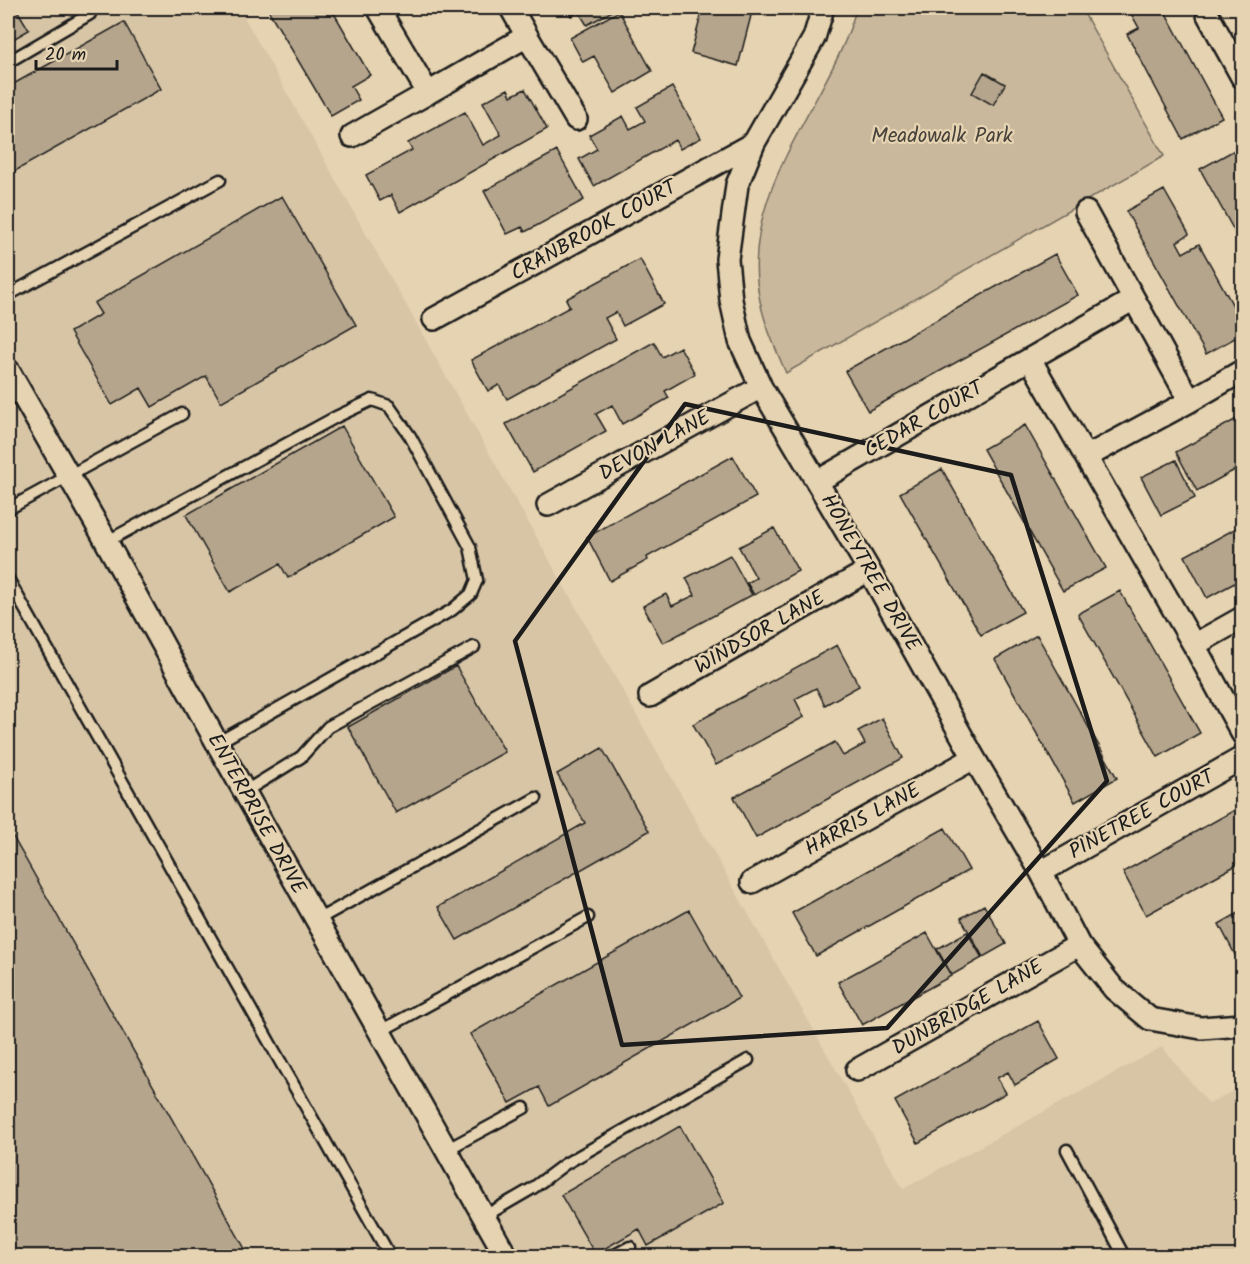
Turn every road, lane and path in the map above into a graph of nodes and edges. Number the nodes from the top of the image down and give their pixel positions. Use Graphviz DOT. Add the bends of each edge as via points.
graph roads {
  1 [pos="86,8"];
  2 [pos="378,8"];
  3 [pos="511,8"];
  4 [pos="824,8"];
  5 [pos="1211,10"];
  6 [pos="527,36"];
  7 [pos="8,62"];
  8 [pos="1242,77"];
  9 [pos="428,93"];
  10 [pos="576,119"];
  11 [pos="352,136"];
  12 [pos="754,143"];
  13 [pos="220,180"];
  14 [pos="1086,212"];
  15 [pos="8,295"];
  16 [pos="1134,299"];
  17 [pos="434,319"];
  18 [pos="1030,359"];
  19 [pos="8,370"];
  20 [pos="1242,371"];
  21 [pos="761,387"];
  22 [pos="1190,400"];
  23 [pos="182,414"];
  24 [pos="1086,456"];
  25 [pos="68,476"];
  26 [pos="818,481"];
  27 [pos="548,505"];
  28 [pos="8,509"];
  29 [pos="106,542"];
  30 [pos="869,570"];
  31 [pos="8,579"];
  32 [pos="1242,618"];
  33 [pos="1194,645"];
  34 [pos="474,647"];
  35 [pos="650,696"];
  36 [pos="1242,733"];
  37 [pos="217,743"];
  38 [pos="974,758"];
  39 [pos="1242,758"];
  40 [pos="244,792"];
  41 [pos="536,798"];
  42 [pos="1041,872"];
  43 [pos="752,882"];
  44 [pos="588,917"];
  45 [pos="317,920"];
  46 [pos="1079,945"];
  47 [pos="1242,1025"];
  48 [pos="379,1032"];
  49 [pos="748,1060"];
  50 [pos="857,1070"];
  51 [pos="524,1108"];
  52 [pos="446,1150"];
  53 [pos="1067,1150"];
  54 [pos="483,1217"];
  55 [pos="630,1247"];
  56 [pos="390,1257"];
  57 [pos="506,1257"];
  58 [pos="613,1257"];
  59 [pos="1124,1257"];
  1 -- 7 [label="lane" via="90,14"];
  2 -- 9 [label="street"];
  3 -- 6 [label="street"];
  4 -- 12 [label="street, HONEYTREE DRIVE" via="814,38"];
  5 -- 8 [label="street"];
  6 -- 9 [label="street"];
  6 -- 10 [label="street"];
  9 -- 11 [label="street"];
  12 -- 17 [label="street, CRANBROOK COURT"];
  12 -- 21 [label="street, HONEYTREE DRIVE" via="737,185 727,260 740,341"];
  13 -- 15 [label="lane"];
  14 -- 16 [label="street"];
  16 -- 18 [label="street, CEDAR COURT"];
  16 -- 22 [label="street"];
  18 -- 24 [label="street"];
  18 -- 26 [label="street, CEDAR COURT"];
  19 -- 25 [label="street, ENTERPRISE DRIVE"];
  20 -- 22 [label="street"];
  21 -- 26 [label="street, HONEYTREE DRIVE"];
  21 -- 27 [label="street, DEVON LANE"];
  22 -- 24 [label="street"];
  23 -- 25 [label="lane"];
  24 -- 33 [label="street"];
  25 -- 28 [label="lane"];
  25 -- 29 [label="street, ENTERPRISE DRIVE"];
  26 -- 30 [label="street, HONEYTREE DRIVE"];
  29 -- 37 [label="street, ENTERPRISE DRIVE"];
  29 -- 37 [label="lane" via="372,400 389,406 410,436 470,547 477,580 471,594 452,610"];
  30 -- 35 [label="street, WINDSOR LANE"];
  30 -- 38 [label="street, HONEYTREE DRIVE"];
  31 -- 56 [label="lane"];
  32 -- 33 [label="street"];
  33 -- 36 [label="street"];
  34 -- 40 [label="lane" via="328,727 301,757"];
  37 -- 40 [label="street, ENTERPRISE DRIVE"];
  38 -- 42 [label="street, HONEYTREE DRIVE"];
  38 -- 43 [label="street, HARRIS LANE"];
  39 -- 42 [label="street, PINETREE COURT"];
  40 -- 45 [label="street, ENTERPRISE DRIVE"];
  41 -- 45 [label="lane"];
  42 -- 46 [label="street, HONEYTREE DRIVE"];
  44 -- 48 [label="lane"];
  45 -- 48 [label="street, ENTERPRISE DRIVE"];
  46 -- 47 [label="street, HONEYTREE DRIVE" via="1114,989 1150,1019 1201,1028"];
  46 -- 50 [label="street, DUNBRIDGE LANE"];
  48 -- 52 [label="street, ENTERPRISE DRIVE"];
  49 -- 54 [label="lane" via="565,1164"];
  51 -- 52 [label="lane"];
  52 -- 54 [label="street, ENTERPRISE DRIVE"];
  53 -- 59 [label="lane"];
  54 -- 57 [label="street, ENTERPRISE DRIVE"];
  55 -- 58 [label="lane"];
}
